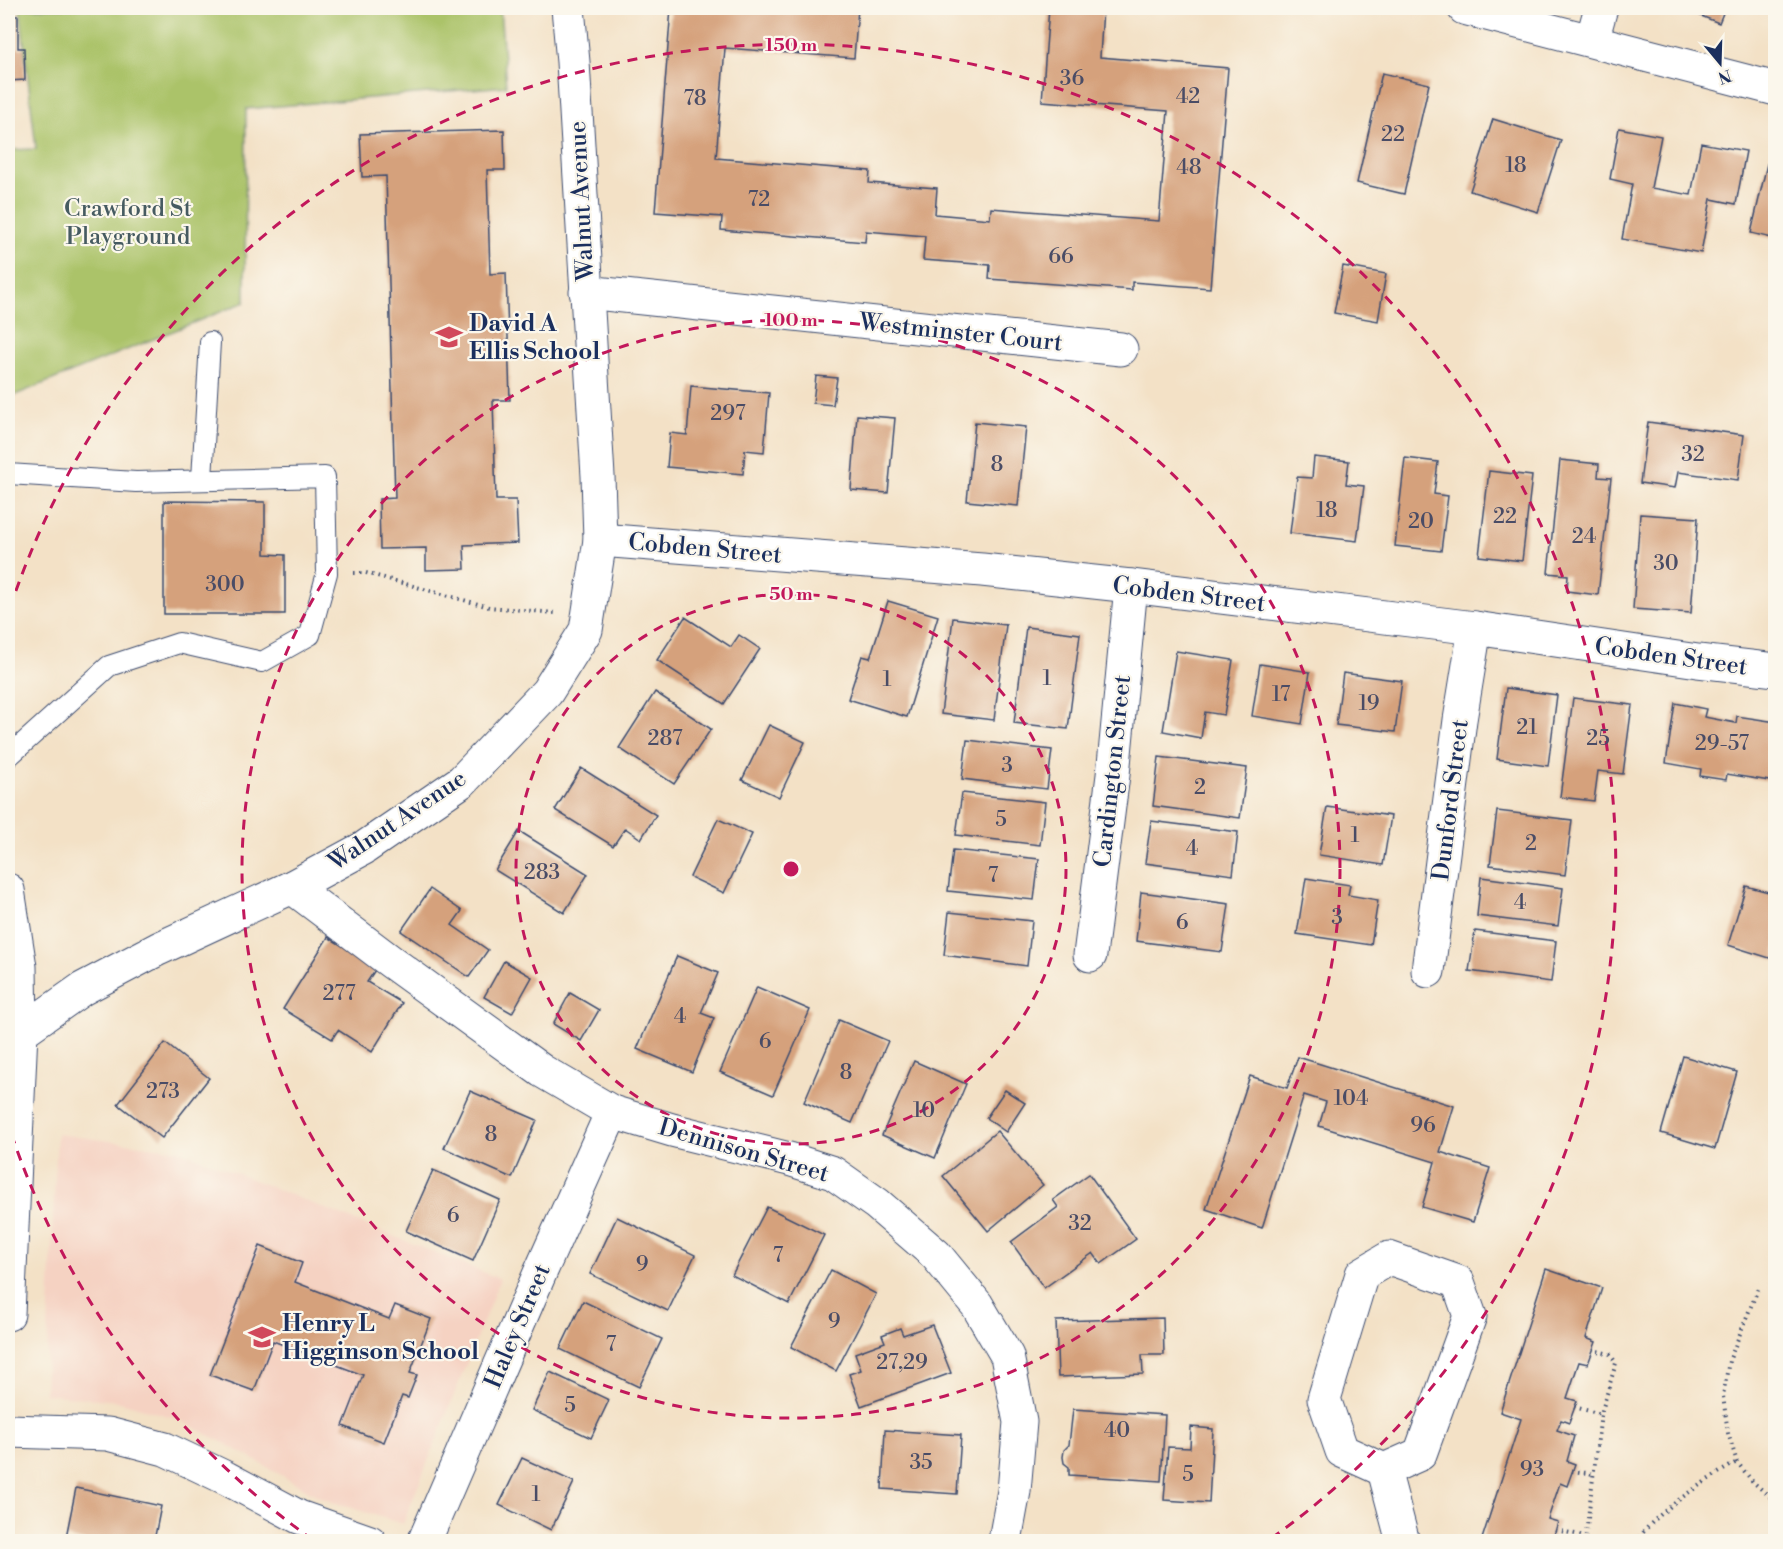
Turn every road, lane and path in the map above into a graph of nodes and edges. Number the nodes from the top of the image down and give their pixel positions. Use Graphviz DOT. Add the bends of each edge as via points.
graph roads {
  1 [pos="568,8"];
  2 [pos="1464,8"];
  3 [pos="1601,8"];
  4 [pos="1592,40"];
  5 [pos="1776,89"];
  6 [pos="586,292"];
  7 [pos="210,342"];
  8 [pos="1121,350"];
  9 [pos="8,474"];
  10 [pos="202,479"];
  11 [pos="600,540"];
  12 [pos="352,573"];
  13 [pos="1131,586"];
  14 [pos="558,614"];
  15 [pos="1475,628"];
  16 [pos="1776,670"];
  17 [pos="8,757"];
  18 [pos="292,886"];
  19 [pos="8,890"];
  20 [pos="1090,955"];
  21 [pos="1428,971"];
  22 [pos="14,1031"];
  23 [pos="612,1112"];
  24 [pos="1758,1289"];
  25 [pos="8,1314"];
  26 [pos="1593,1350"];
  27 [pos="1574,1407"];
  28 [pos="1601,1414"];
  29 [pos="8,1431"];
  30 [pos="1737,1462"];
  31 [pos="1384,1470"];
  32 [pos="1572,1471"];
  33 [pos="1594,1474"];
  34 [pos="1776,1502"];
  35 [pos="1556,1530"];
  36 [pos="1006,1535"];
  37 [pos="1585,1539"];
  38 [pos="370,1542"];
  39 [pos="424,1542"];
  40 [pos="1403,1542"];
  41 [pos="1636,1542"];
  1 -- 6 [label="street, Walnut Avenue"];
  2 -- 4 [label="street"];
  3 -- 4 [label="street"];
  4 -- 5 [label="street"];
  6 -- 8 [label="street, Westminster Court"];
  6 -- 11 [label="street, Walnut Avenue"];
  7 -- 10 [label="lane"];
  9 -- 10 [label="lane" via="136,482"];
  10 -- 17 [label="lane" via="325,477 327,573 310,635 262,662 179,643 109,666"];
  11 -- 13 [label="street, Cobden Street" via="982,570"];
  11 -- 18 [label="street, Walnut Avenue" via="586,630 547,692 462,781 364,848"];
  12 -- 14 [label="path" via="366,573 489,607"];
  13 -- 15 [label="street, Cobden Street"];
  13 -- 20 [label="street, Cardington Street"];
  15 -- 16 [label="street, Cobden Street"];
  15 -- 21 [label="street, Dunford Street"];
  18 -- 22 [label="street, Walnut Avenue" via="158,949"];
  18 -- 23 [label="street, Dennison Street" via="542,1071"];
  19 -- 22 [label="street" via="20,967"];
  22 -- 25 [label="street"];
  23 -- 36 [label="street, Dennison Street" via="833,1173 877,1204 936,1255 977,1305 1007,1356 1020,1422"];
  23 -- 39 [label="street, Haley Street"];
  24 -- 30 [label="path" via="1729,1361 1723,1396"];
  26 -- 28 [label="path" via="1610,1354 1616,1363"];
  27 -- 28 [label="path"];
  28 -- 33 [label="path"];
  29 -- 38 [label="street" via="108,1434 165,1449 299,1517"];
  30 -- 34 [label="path"];
  30 -- 41 [label="path" via="1685,1496 1643,1530"];
  31 -- 31 [label="street" via="1420,1454 1470,1316 1458,1282 1389,1258 1362,1274 1324,1399 1342,1451"];
  31 -- 40 [label="street"];
  32 -- 33 [label="path"];
  33 -- 37 [label="path"];
  35 -- 37 [label="path"];
}
